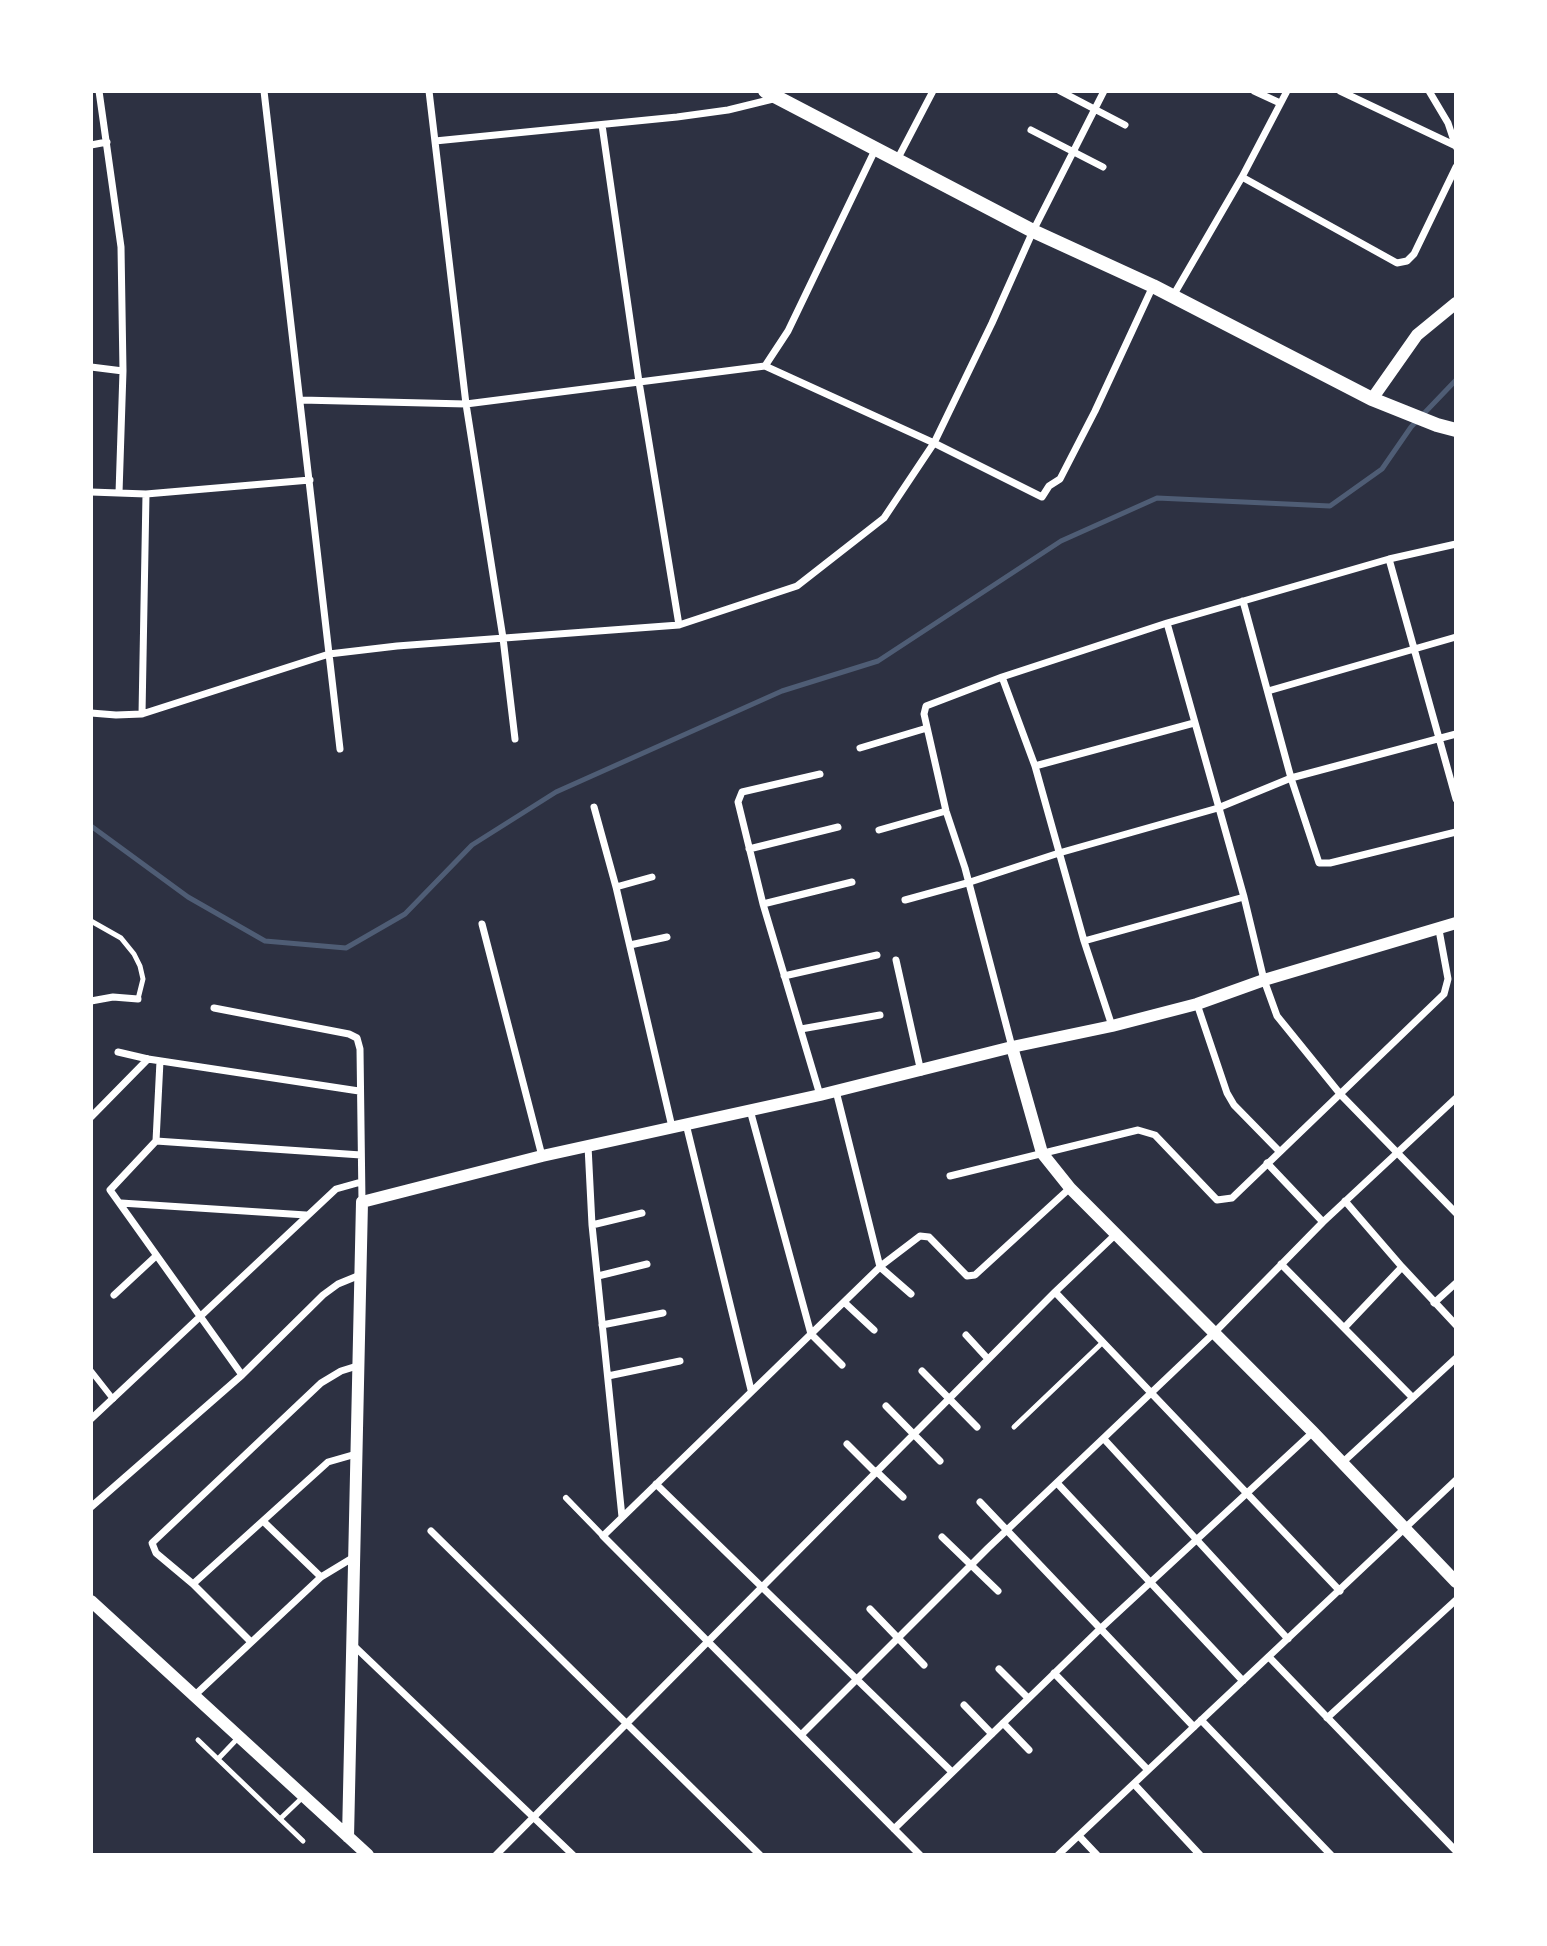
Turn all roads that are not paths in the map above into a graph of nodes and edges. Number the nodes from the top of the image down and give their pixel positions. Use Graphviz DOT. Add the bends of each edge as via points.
graph roads {
  1 [pos="99,91"];
  2 [pos="264,91"];
  3 [pos="429,91"];
  4 [pos="933,91"];
  5 [pos="1060,91"];
  6 [pos="1104,91"];
  7 [pos="1254,91"];
  8 [pos="1287,91"];
  9 [pos="1339,91"];
  10 [pos="1429,91"];
  11 [pos="771,95"];
  12 [pos="1280,103"];
  13 [pos="1094,111"];
  14 [pos="602,125"];
  15 [pos="1125,125"];
  16 [pos="1031,130"];
  17 [pos="435,141"];
  18 [pos="107,142"];
  19 [pos="91,145"];
  20 [pos="1456,147"];
  21 [pos="875,150"];
  22 [pos="1074,154"];
  23 [pos="897,161"];
  24 [pos="1103,167"];
  25 [pos="1456,167"];
  26 [pos="1242,177"];
  27 [pos="1032,230"];
  28 [pos="1153,286"];
  29 [pos="1173,296"];
  30 [pos="1456,303"];
  31 [pos="765,366"];
  32 [pos="91,367"];
  33 [pos="124,371"];
  34 [pos="639,382"];
  35 [pos="1372,399"];
  36 [pos="301,400"];
  37 [pos="466,404"];
  38 [pos="1456,432"];
  39 [pos="934,443"];
  40 [pos="310,480"];
  41 [pos="91,492"];
  42 [pos="118,493"];
  43 [pos="146,494"];
  44 [pos="1456,544"];
  45 [pos="1389,559"];
  46 [pos="1243,601"];
  47 [pos="1167,623"];
  48 [pos="679,625"];
  49 [pos="1456,636"];
  50 [pos="503,638"];
  51 [pos="1414,649"];
  52 [pos="329,654"];
  53 [pos="1002,677"];
  54 [pos="1268,691"];
  55 [pos="91,713"];
  56 [pos="142,714"];
  57 [pos="1194,723"];
  58 [pos="927,728"];
  59 [pos="1456,734"];
  60 [pos="1440,738"];
  61 [pos="515,739"];
  62 [pos="860,748"];
  63 [pos="340,750"];
  64 [pos="1035,766"];
  65 [pos="820,774"];
  66 [pos="1291,778"];
  67 [pos="1456,799"];
  68 [pos="594,807"];
  69 [pos="1218,808"];
  70 [pos="946,811"];
  71 [pos="838,827"];
  72 [pos="879,830"];
  73 [pos="1456,832"];
  74 [pos="749,849"];
  75 [pos="1059,853"];
  76 [pos="652,877"];
  77 [pos="852,882"];
  78 [pos="967,884"];
  79 [pos="616,887"];
  80 [pos="1244,897"];
  81 [pos="905,900"];
  82 [pos="763,904"];
  83 [pos="91,921"];
  84 [pos="1456,923"];
  85 [pos="482,924"];
  86 [pos="1439,930"];
  87 [pos="667,937"];
  88 [pos="1084,941"];
  89 [pos="630,945"];
  90 [pos="877,955"];
  91 [pos="896,960"];
  92 [pos="783,976"];
  93 [pos="1264,980"];
  94 [pos="138,999"];
  95 [pos="91,1001"];
  96 [pos="1198,1004"];
  97 [pos="214,1008"];
  98 [pos="880,1015"];
  99 [pos="1112,1026"];
  100 [pos="801,1029"];
  101 [pos="1012,1047"];
  102 [pos="118,1052"];
  103 [pos="148,1059"];
  104 [pos="160,1061"];
  105 [pos="921,1072"];
  106 [pos="359,1091"];
  107 [pos="836,1091"];
  108 [pos="820,1095"];
  109 [pos="1341,1095"];
  110 [pos="1456,1098"];
  111 [pos="750,1110"];
  112 [pos="91,1117"];
  113 [pos="686,1124"];
  114 [pos="673,1127"];
  115 [pos="156,1141"];
  116 [pos="588,1146"];
  117 [pos="1279,1151"];
  118 [pos="1042,1153"];
  119 [pos="1397,1153"];
  120 [pos="361,1155"];
  121 [pos="542,1156"];
  122 [pos="1267,1163"];
  123 [pos="950,1176"];
  124 [pos="361,1182"];
  125 [pos="1070,1188"];
  126 [pos="362,1202"];
  127 [pos="1345,1202"];
  128 [pos="121,1203"];
  129 [pos="642,1213"];
  130 [pos="1456,1213"];
  131 [pos="306,1215"];
  132 [pos="1323,1223"];
  133 [pos="592,1225"];
  134 [pos="1115,1235"];
  135 [pos="156,1256"];
  136 [pos="648,1264"];
  137 [pos="1281,1264"];
  138 [pos="880,1267"];
  139 [pos="1402,1268"];
  140 [pos="360,1275"];
  141 [pos="598,1276"];
  142 [pos="1456,1283"];
  143 [pos="1055,1292"];
  144 [pos="911,1294"];
  145 [pos="114,1295"];
  146 [pos="844,1302"];
  147 [pos="1434,1303"];
  148 [pos="663,1313"];
  149 [pos="201,1317"];
  150 [pos="603,1325"];
  151 [pos="1456,1325"];
  152 [pos="1344,1328"];
  153 [pos="874,1330"];
  154 [pos="811,1334"];
  155 [pos="1213,1334"];
  156 [pos="966,1335"];
  157 [pos="1102,1343"];
  158 [pos="1456,1358"];
  159 [pos="988,1359"];
  160 [pos="680,1361"];
  161 [pos="357,1366"];
  162 [pos="842,1366"];
  163 [pos="91,1371"];
  164 [pos="922,1371"];
  165 [pos="242,1375"];
  166 [pos="608,1376"];
  167 [pos="751,1390"];
  168 [pos="1151,1394"];
  169 [pos="1412,1397"];
  170 [pos="948,1398"];
  171 [pos="113,1399"];
  172 [pos="886,1406"];
  173 [pos="91,1419"];
  174 [pos="977,1427"];
  175 [pos="1014,1427"];
  176 [pos="1313,1432"];
  177 [pos="913,1434"];
  178 [pos="1104,1439"];
  179 [pos="847,1444"];
  180 [pos="356,1454"];
  181 [pos="940,1461"];
  182 [pos="1342,1463"];
  183 [pos="876,1472"];
  184 [pos="1456,1480"];
  185 [pos="1057,1483"];
  186 [pos="656,1484"];
  187 [pos="1246,1493"];
  188 [pos="903,1497"];
  189 [pos="566,1499"];
  190 [pos="980,1502"];
  191 [pos="91,1507"];
  192 [pos="622,1517"];
  193 [pos="264,1522"];
  194 [pos="1405,1528"];
  195 [pos="1007,1530"];
  196 [pos="431,1531"];
  197 [pos="603,1536"];
  198 [pos="942,1537"];
  199 [pos="1196,1539"];
  200 [pos="354,1557"];
  201 [pos="971,1565"];
  202 [pos="321,1577"];
  203 [pos="1456,1582"];
  204 [pos="1149,1583"];
  205 [pos="193,1584"];
  206 [pos="761,1587"];
  207 [pos="998,1591"];
  208 [pos="1340,1591"];
  209 [pos="1456,1600"];
  210 [pos="91,1601"];
  211 [pos="870,1609"];
  212 [pos="1100,1629"];
  213 [pos="898,1638"];
  214 [pos="1288,1639"];
  215 [pos="708,1641"];
  216 [pos="251,1642"];
  217 [pos="353,1645"];
  218 [pos="1269,1657"];
  219 [pos="924,1665"];
  220 [pos="999,1669"];
  221 [pos="1054,1673"];
  222 [pos="857,1681"];
  223 [pos="1243,1681"];
  224 [pos="195,1695"];
  225 [pos="1028,1698"];
  226 [pos="964,1705"];
  227 [pos="1327,1718"];
  228 [pos="1201,1720"];
  229 [pos="626,1723"];
  230 [pos="1003,1723"];
  231 [pos="1194,1727"];
  232 [pos="992,1734"];
  233 [pos="802,1735"];
  234 [pos="239,1737"];
  235 [pos="198,1740"];
  236 [pos="1029,1750"];
  237 [pos="218,1759"];
  238 [pos="1148,1770"];
  239 [pos="952,1772"];
  240 [pos="1134,1784"];
  241 [pos="304,1796"];
  242 [pos="534,1816"];
  243 [pos="280,1819"];
  244 [pos="894,1829"];
  245 [pos="1079,1836"];
  246 [pos="348,1837"];
  247 [pos="303,1841"];
  248 [pos="1456,1851"];
  249 [pos="1329,1854"];
  250 [pos="368,1855"];
  251 [pos="496,1855"];
  252 [pos="573,1855"];
  253 [pos="760,1855"];
  254 [pos="920,1855"];
  255 [pos="1058,1855"];
  256 [pos="1097,1855"];
  257 [pos="1200,1855"];
  1 -- 18 [label="street"];
  2 -- 36 [label="street"];
  3 -- 17 [label="street"];
  4 -- 23 [label="street"];
  5 -- 13 [label="street"];
  6 -- 13 [label="street"];
  7 -- 12 [label="street"];
  8 -- 12 [label="street"];
  9 -- 20 [label="street"];
  10 -- 20 [label="street"];
  11 -- 14 [label="street" via="728,110"];
  11 -- 21 [label="main road"];
  12 -- 26 [label="street"];
  13 -- 15 [label="street"];
  13 -- 22 [label="street"];
  14 -- 17 [label="street"];
  14 -- 34 [label="street"];
  16 -- 22 [label="street"];
  17 -- 37 [label="street"];
  18 -- 19 [label="street"];
  18 -- 33 [label="street" via="121,247"];
  21 -- 23 [label="main road"];
  21 -- 31 [label="street" via="788,331"];
  22 -- 24 [label="street"];
  22 -- 27 [label="street"];
  23 -- 27 [label="main road"];
  25 -- 26 [label="street" via="1414,254 1402,263 1392,262"];
  26 -- 29 [label="street"];
  27 -- 28 [label="main road"];
  27 -- 39 [label="street"];
  28 -- 29 [label="main road"];
  28 -- 39 [label="street" via="1060,479 1042,497"];
  29 -- 35 [label="main road"];
  30 -- 35 [label="street" via="1417,335"];
  31 -- 34 [label="street"];
  31 -- 39 [label="street"];
  32 -- 33 [label="street"];
  33 -- 42 [label="street"];
  34 -- 37 [label="street"];
  34 -- 48 [label="street"];
  35 -- 38 [label="main road"];
  36 -- 37 [label="street"];
  36 -- 40 [label="street"];
  37 -- 50 [label="street"];
  39 -- 48 [label="street" via="884,518 797,586"];
  40 -- 43 [label="street"];
  40 -- 52 [label="street"];
  41 -- 42 [label="street"];
  42 -- 43 [label="street"];
  43 -- 56 [label="street"];
  44 -- 45 [label="street"];
  45 -- 46 [label="street"];
  45 -- 51 [label="street"];
  46 -- 47 [label="street"];
  46 -- 54 [label="street"];
  47 -- 53 [label="street"];
  47 -- 57 [label="street"];
  48 -- 50 [label="street"];
  49 -- 51 [label="street"];
  50 -- 52 [label="street"];
  50 -- 61 [label="street"];
  51 -- 54 [label="street"];
  51 -- 60 [label="street"];
  52 -- 56 [label="street"];
  52 -- 63 [label="street"];
  53 -- 58 [label="street" via="928,703 924,714"];
  53 -- 64 [label="street"];
  54 -- 66 [label="street"];
  55 -- 56 [label="street"];
  57 -- 64 [label="street"];
  57 -- 69 [label="street"];
  58 -- 62 [label="street"];
  58 -- 70 [label="street"];
  59 -- 60 [label="street"];
  60 -- 66 [label="street"];
  60 -- 67 [label="street"];
  64 -- 75 [label="street"];
  65 -- 74 [label="street" via="740,794"];
  66 -- 69 [label="street"];
  66 -- 73 [label="street" via="1317,860 1323,864"];
  68 -- 79 [label="street"];
  69 -- 75 [label="street"];
  69 -- 80 [label="street"];
  70 -- 72 [label="street"];
  70 -- 78 [label="street"];
  71 -- 74 [label="street"];
  74 -- 82 [label="street"];
  75 -- 78 [label="street"];
  75 -- 88 [label="street"];
  76 -- 79 [label="street"];
  77 -- 82 [label="street"];
  78 -- 81 [label="street"];
  78 -- 101 [label="street"];
  79 -- 89 [label="street"];
  80 -- 88 [label="street"];
  80 -- 93 [label="street"];
  82 -- 92 [label="street"];
  83 -- 94 [label="lane" via="121,938 134,954 143,979"];
  84 -- 86 [label="street"];
  85 -- 121 [label="street"];
  86 -- 93 [label="street"];
  86 -- 109 [label="street" via="1448,979 1444,994"];
  87 -- 89 [label="street"];
  88 -- 99 [label="street"];
  89 -- 114 [label="street"];
  90 -- 92 [label="street"];
  91 -- 105 [label="street"];
  92 -- 100 [label="street"];
  93 -- 96 [label="street"];
  93 -- 109 [label="street" via="1284,1027"];
  94 -- 95 [label="street"];
  96 -- 99 [label="street"];
  96 -- 117 [label="street" via="1227,1093"];
  97 -- 106 [label="street" via="357,1038"];
  98 -- 100 [label="street"];
  99 -- 101 [label="street"];
  100 -- 108 [label="street"];
  101 -- 105 [label="street"];
  101 -- 118 [label="street"];
  102 -- 103 [label="street"];
  103 -- 104 [label="street"];
  103 -- 112 [label="street"];
  104 -- 106 [label="street"];
  104 -- 115 [label="street"];
  105 -- 107 [label="street"];
  106 -- 120 [label="street"];
  107 -- 108 [label="street"];
  107 -- 138 [label="street"];
  108 -- 111 [label="street"];
  109 -- 117 [label="street"];
  109 -- 119 [label="street"];
  110 -- 119 [label="street"];
  111 -- 113 [label="street"];
  111 -- 154 [label="street"];
  113 -- 114 [label="street"];
  113 -- 167 [label="street"];
  114 -- 116 [label="street"];
  115 -- 120 [label="street"];
  115 -- 128 [label="street" via="112,1186 110,1190"];
  116 -- 121 [label="street"];
  116 -- 133 [label="street"];
  117 -- 122 [label="street"];
  118 -- 122 [label="street" via="1138,1130 1155,1135 1217,1200 1232,1198"];
  118 -- 123 [label="street"];
  118 -- 125 [label="street"];
  119 -- 127 [label="street"];
  119 -- 130 [label="street"];
  120 -- 124 [label="street"];
  121 -- 126 [label="street"];
  122 -- 132 [label="street"];
  124 -- 126 [label="street"];
  124 -- 131 [label="street" via="336,1189"];
  125 -- 134 [label="street"];
  125 -- 138 [label="street" via="975,1275 967,1276 929,1237 920,1236"];
  126 -- 140 [label="street"];
  127 -- 132 [label="street"];
  127 -- 139 [label="street"];
  128 -- 131 [label="street"];
  128 -- 135 [label="street"];
  129 -- 133 [label="street"];
  131 -- 149 [label="street"];
  132 -- 137 [label="street"];
  133 -- 141 [label="street"];
  134 -- 143 [label="street"];
  134 -- 155 [label="street"];
  135 -- 145 [label="street"];
  135 -- 149 [label="street"];
  136 -- 141 [label="street"];
  137 -- 152 [label="street"];
  137 -- 155 [label="street"];
  138 -- 144 [label="street"];
  138 -- 146 [label="street"];
  139 -- 147 [label="street"];
  139 -- 152 [label="street"];
  140 -- 161 [label="street"];
  140 -- 165 [label="street" via="323,1295"];
  141 -- 150 [label="street"];
  142 -- 147 [label="street"];
  143 -- 157 [label="street"];
  143 -- 159 [label="street"];
  146 -- 153 [label="street"];
  146 -- 154 [label="street"];
  147 -- 151 [label="street"];
  148 -- 150 [label="street"];
  149 -- 165 [label="street"];
  149 -- 171 [label="street"];
  150 -- 166 [label="street"];
  152 -- 169 [label="street"];
  154 -- 162 [label="street"];
  154 -- 167 [label="street"];
  155 -- 168 [label="street"];
  155 -- 176 [label="street"];
  156 -- 159 [label="street"];
  157 -- 168 [label="street"];
  157 -- 175 [label="lane"];
  158 -- 169 [label="street"];
  159 -- 170 [label="street"];
  160 -- 166 [label="street"];
  161 -- 180 [label="street"];
  161 -- 205 [label="street" via="321,1383 153,1541 156,1553"];
  163 -- 171 [label="street"];
  164 -- 170 [label="street"];
  165 -- 191 [label="street"];
  166 -- 192 [label="street"];
  167 -- 186 [label="street"];
  168 -- 178 [label="street"];
  168 -- 187 [label="street"];
  169 -- 182 [label="street"];
  170 -- 174 [label="street"];
  170 -- 177 [label="street"];
  171 -- 173 [label="street"];
  172 -- 177 [label="street"];
  176 -- 182 [label="street"];
  176 -- 187 [label="street"];
  177 -- 181 [label="street"];
  177 -- 183 [label="street"];
  178 -- 185 [label="street"];
  178 -- 199 [label="street"];
  179 -- 183 [label="street"];
  180 -- 193 [label="street" via="328,1462"];
  180 -- 200 [label="street"];
  182 -- 194 [label="street"];
  183 -- 188 [label="street"];
  183 -- 206 [label="street"];
  184 -- 194 [label="street"];
  185 -- 195 [label="street"];
  185 -- 204 [label="street"];
  186 -- 192 [label="street"];
  186 -- 206 [label="street"];
  187 -- 199 [label="street"];
  187 -- 208 [label="street"];
  189 -- 197 [label="street"];
  190 -- 195 [label="street"];
  192 -- 197 [label="street"];
  193 -- 202 [label="street"];
  193 -- 205 [label="street"];
  194 -- 203 [label="street"];
  194 -- 208 [label="street"];
  195 -- 201 [label="street"];
  195 -- 212 [label="street"];
  196 -- 229 [label="street"];
  197 -- 215 [label="street"];
  198 -- 201 [label="street"];
  199 -- 204 [label="street"];
  199 -- 214 [label="street"];
  200 -- 202 [label="street"];
  200 -- 217 [label="street"];
  201 -- 207 [label="street"];
  201 -- 213 [label="street"];
  202 -- 216 [label="street"];
  204 -- 212 [label="street"];
  204 -- 223 [label="street"];
  205 -- 216 [label="street"];
  206 -- 215 [label="street"];
  206 -- 222 [label="street"];
  208 -- 214 [label="street"];
  209 -- 227 [label="street"];
  210 -- 224 [label="street"];
  211 -- 213 [label="street"];
  212 -- 221 [label="street"];
  212 -- 231 [label="street"];
  213 -- 219 [label="street"];
  213 -- 222 [label="street"];
  214 -- 218 [label="street"];
  215 -- 229 [label="street"];
  215 -- 233 [label="street"];
  216 -- 224 [label="street"];
  217 -- 242 [label="street"];
  217 -- 246 [label="street"];
  218 -- 223 [label="street"];
  218 -- 227 [label="street"];
  220 -- 225 [label="street"];
  221 -- 225 [label="street"];
  221 -- 238 [label="street"];
  222 -- 233 [label="street"];
  222 -- 239 [label="street"];
  223 -- 228 [label="street"];
  224 -- 234 [label="street"];
  225 -- 230 [label="street"];
  226 -- 232 [label="street"];
  227 -- 248 [label="street"];
  228 -- 231 [label="street"];
  228 -- 249 [label="street"];
  229 -- 242 [label="street"];
  229 -- 253 [label="street"];
  230 -- 232 [label="street"];
  230 -- 236 [label="street"];
  231 -- 238 [label="street"];
  232 -- 239 [label="street"];
  233 -- 244 [label="street"];
  234 -- 237 [label="lane"];
  234 -- 241 [label="street"];
  235 -- 237 [label="lane"];
  237 -- 243 [label="lane"];
  238 -- 240 [label="street"];
  239 -- 244 [label="street"];
  240 -- 245 [label="street"];
  240 -- 257 [label="street"];
  241 -- 243 [label="lane"];
  241 -- 246 [label="street"];
  242 -- 251 [label="street"];
  242 -- 252 [label="street"];
  243 -- 247 [label="lane"];
  244 -- 254 [label="street"];
  245 -- 255 [label="street"];
  245 -- 256 [label="street"];
  246 -- 250 [label="street"];
}
